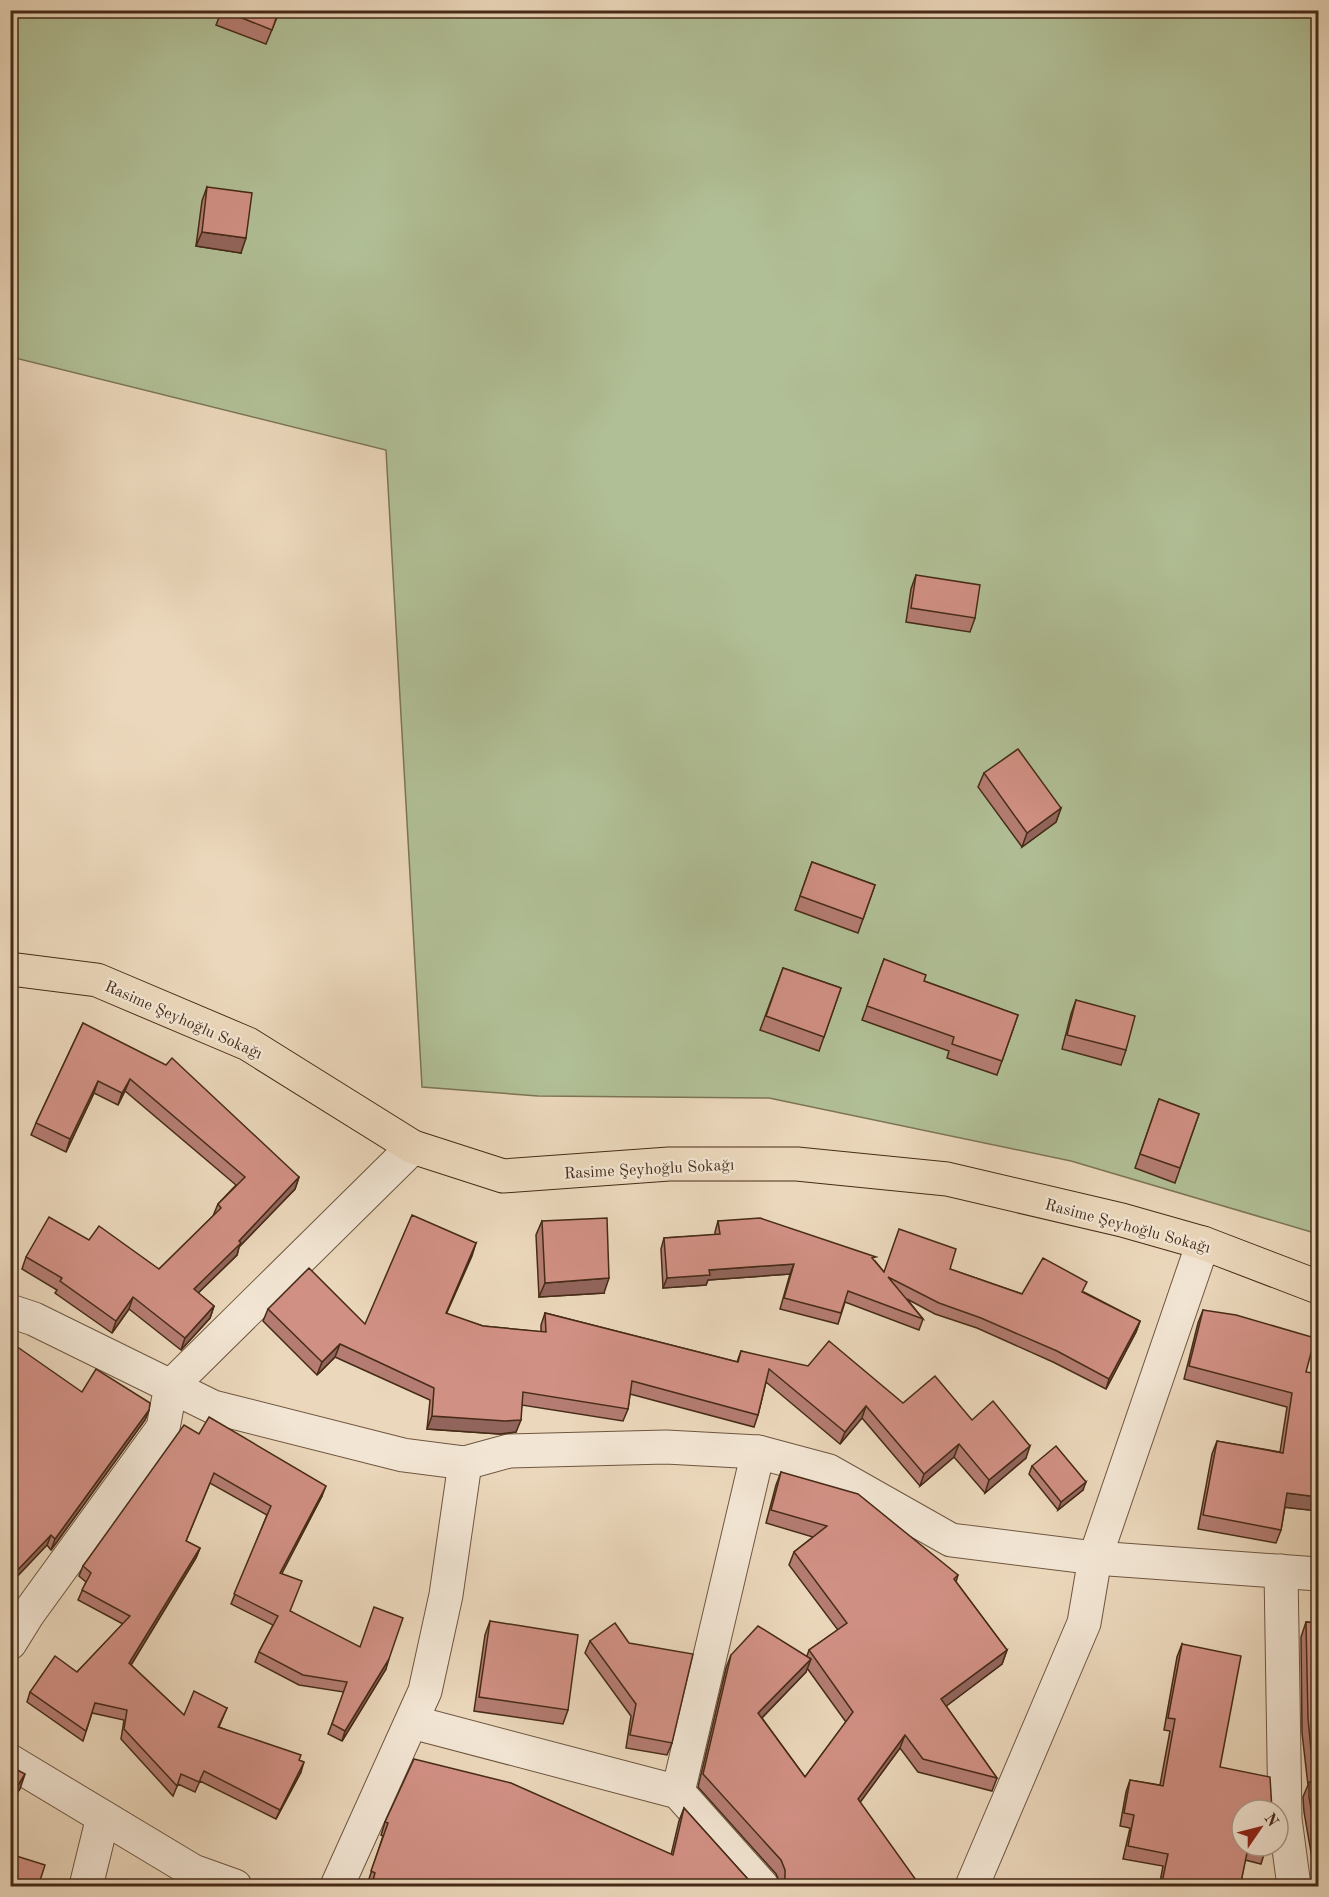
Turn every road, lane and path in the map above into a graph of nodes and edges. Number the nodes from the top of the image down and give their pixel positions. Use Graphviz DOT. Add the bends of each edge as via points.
graph roads {
  1 [pos="10,969"];
  2 [pos="413,1147"];
  3 [pos="1203,1243"];
  4 [pos="1318,1287"];
  5 [pos="10,1311"];
  6 [pos="171,1386"];
  7 [pos="758,1452"];
  8 [pos="465,1463"];
  9 [pos="1095,1558"];
  10 [pos="1281,1571"];
  11 [pos="1318,1574"];
  12 [pos="10,1643"];
  13 [pos="412,1722"];
  14 [pos="10,1761"];
  15 [pos="678,1792"];
  16 [pos="103,1817"];
  17 [pos="86,1887"];
  18 [pos="235,1887"];
  19 [pos="338,1887"];
  20 [pos="762,1887"];
  21 [pos="972,1887"];
  22 [pos="1294,1887"];
  1 -- 2 [label="main road, Rasime Şeyhoğlu Sokağı" via="98,980 248,1044"];
  2 -- 3 [label="main road, Rasime Şeyhoğlu Sokağı" via="503,1176 669,1164 797,1164 947,1179"];
  2 -- 6 [label="street"];
  3 -- 4 [label="main road, Rasime Şeyhoğlu Sokağı"];
  3 -- 9 [label="street"];
  5 -- 6 [label="street"];
  6 -- 8 [label="street" via="213,1407 403,1455"];
  6 -- 12 [label="street" via="163,1428"];
  7 -- 8 [label="street" via="666,1447 520,1451"];
  7 -- 9 [label="street" via="829,1471 951,1540"];
  7 -- 15 [label="street"];
  8 -- 13 [label="street" via="446,1594 425,1691"];
  9 -- 10 [label="street"];
  9 -- 21 [label="street" via="1084,1623"];
  10 -- 11 [label="street"];
  10 -- 22 [label="street" via="1285,1819"];
  13 -- 15 [label="street"];
  13 -- 19 [label="street"];
  14 -- 16 [label="street"];
  15 -- 20 [label="street"];
  16 -- 17 [label="street"];
  16 -- 18 [label="street" via="193,1871"];
}
